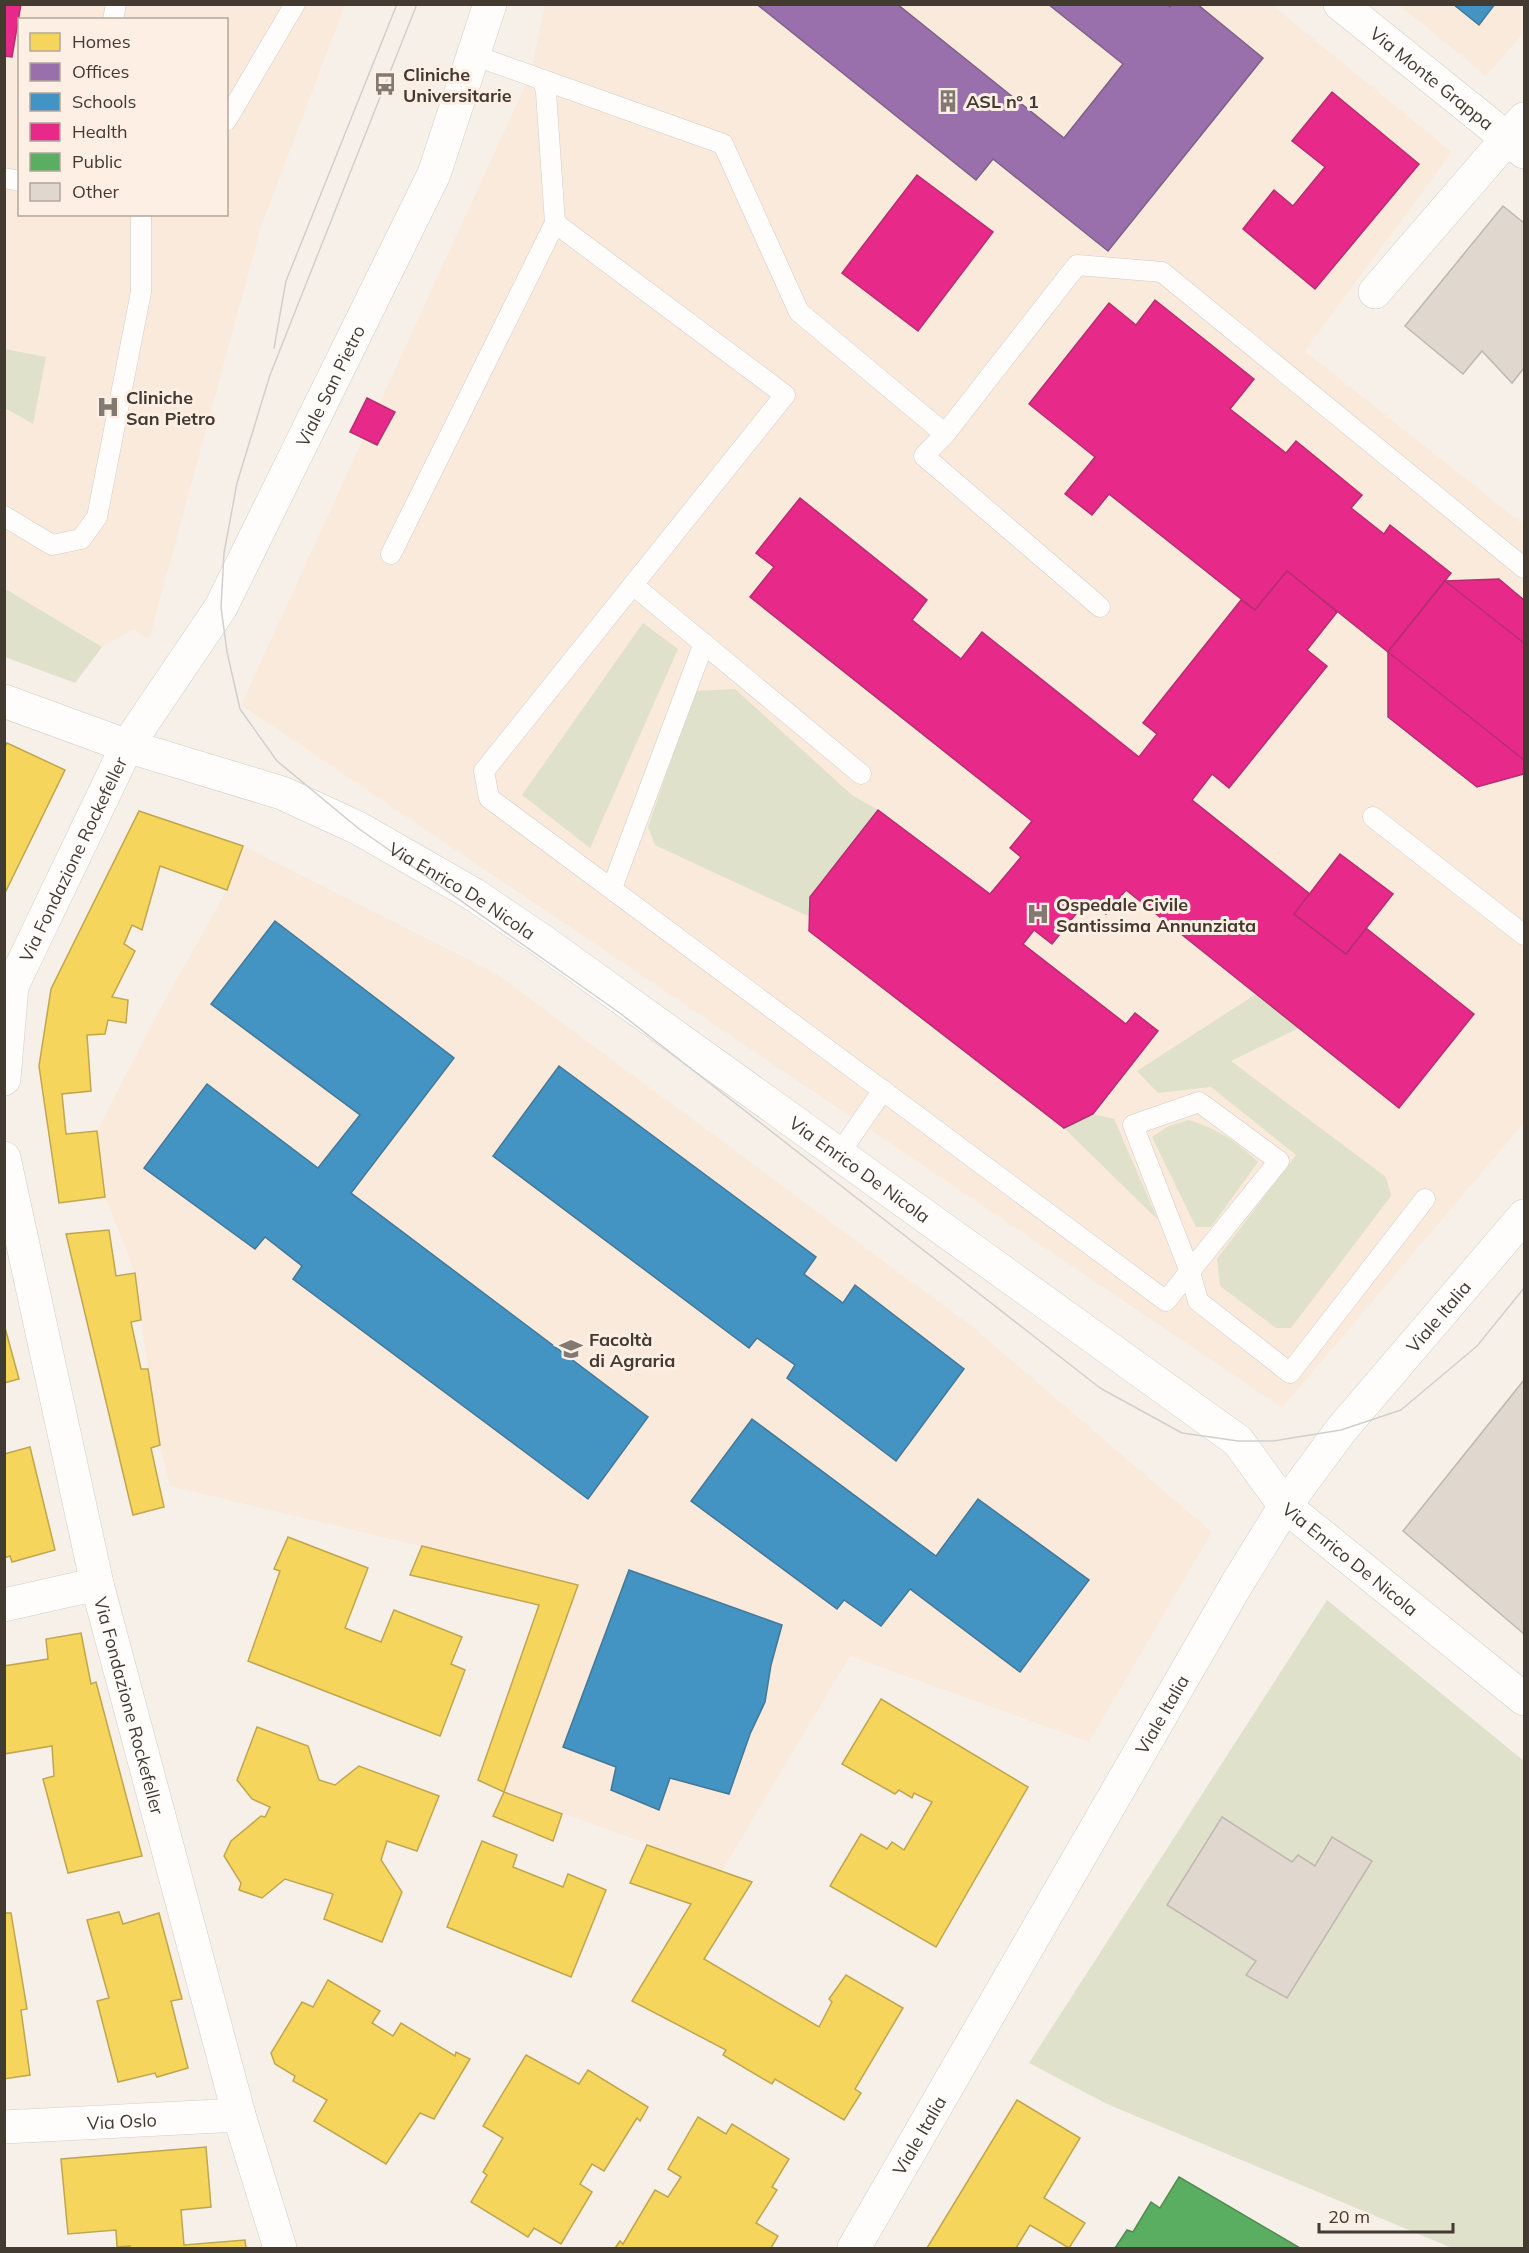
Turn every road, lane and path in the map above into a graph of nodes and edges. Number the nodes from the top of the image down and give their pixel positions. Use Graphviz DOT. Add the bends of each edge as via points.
graph roads {
  1 [pos="295,4"];
  2 [pos="490,4"];
  3 [pos="1340,4"];
  4 [pos="473,55"];
  5 [pos="543,80"];
  6 [pos="228,118"];
  7 [pos="1519,137"];
  8 [pos="141,216"];
  9 [pos="555,223"];
  10 [pos="1375,292"];
  11 [pos="945,434"];
  12 [pos="4,516"];
  13 [pos="391,555"];
  14 [pos="1524,568"];
  15 [pos="633,585"];
  16 [pos="1100,607"];
  17 [pos="704,643"];
  18 [pos="4,700"];
  19 [pos="127,746"];
  20 [pos="861,774"];
  21 [pos="1373,817"];
  22 [pos="612,888"];
  23 [pos="1524,935"];
  24 [pos="4,1079"];
  25 [pos="883,1090"];
  26 [pos="839,1154"];
  27 [pos="4,1158"];
  28 [pos="1425,1199"];
  29 [pos="1524,1216"];
  30 [pos="1190,1272"];
  31 [pos="1284,1506"];
  32 [pos="97,1584"];
  33 [pos="4,1605"];
  34 [pos="1524,1699"];
  35 [pos="239,2115"];
  36 [pos="4,2127"];
  37 [pos="280,2248"];
  38 [pos="854,2248"];
  1 -- 6 [label="lane"];
  2 -- 4 [label="street, Viale San Pietro"];
  3 -- 7 [label="street, Via Monte Grappa"];
  4 -- 5 [label="lane"];
  4 -- 19 [label="street, Viale San Pietro" via="434,174 221,607"];
  5 -- 9 [label="lane"];
  5 -- 11 [label="lane" via="723,144 799,312"];
  7 -- 10 [label="street"];
  8 -- 12 [label="lane" via="141,292 97,517 81,539 52,545"];
  9 -- 13 [label="lane"];
  9 -- 15 [label="lane" via="785,394"];
  11 -- 14 [label="lane" via="1077,265 1162,272"];
  11 -- 16 [label="lane" via="924,456"];
  15 -- 17 [label="lane"];
  15 -- 22 [label="lane" via="484,771 489,798"];
  17 -- 20 [label="lane"];
  17 -- 22 [label="lane"];
  18 -- 19 [label="street, Via Enrico De Nicola"];
  19 -- 24 [label="street, Via Fondazione Rockefeller" via="12,986"];
  19 -- 26 [label="street, Via Enrico De Nicola" via="282,793 358,828 512,920"];
  21 -- 23 [label="lane"];
  22 -- 25 [label="lane"];
  25 -- 26 [label="lane"];
  25 -- 30 [label="lane" via="1166,1301"];
  26 -- 31 [label="street, Via Enrico De Nicola" via="1238,1441"];
  27 -- 32 [label="street, Via Fondazione Rockefeller"];
  28 -- 30 [label="lane" via="1290,1373 1198,1301"];
  29 -- 31 [label="street, Viale Italia" via="1341,1430"];
  30 -- 30 [label="lane" via="1133,1125 1199,1102 1280,1161"];
  31 -- 34 [label="street, Via Enrico De Nicola"];
  31 -- 38 [label="street, Viale Italia"];
  32 -- 33 [label="street"];
  32 -- 35 [label="street, Via Fondazione Rockefeller"];
  35 -- 36 [label="street, Via Oslo"];
  35 -- 37 [label="street, Via Fondazione Rockefeller"];
}
